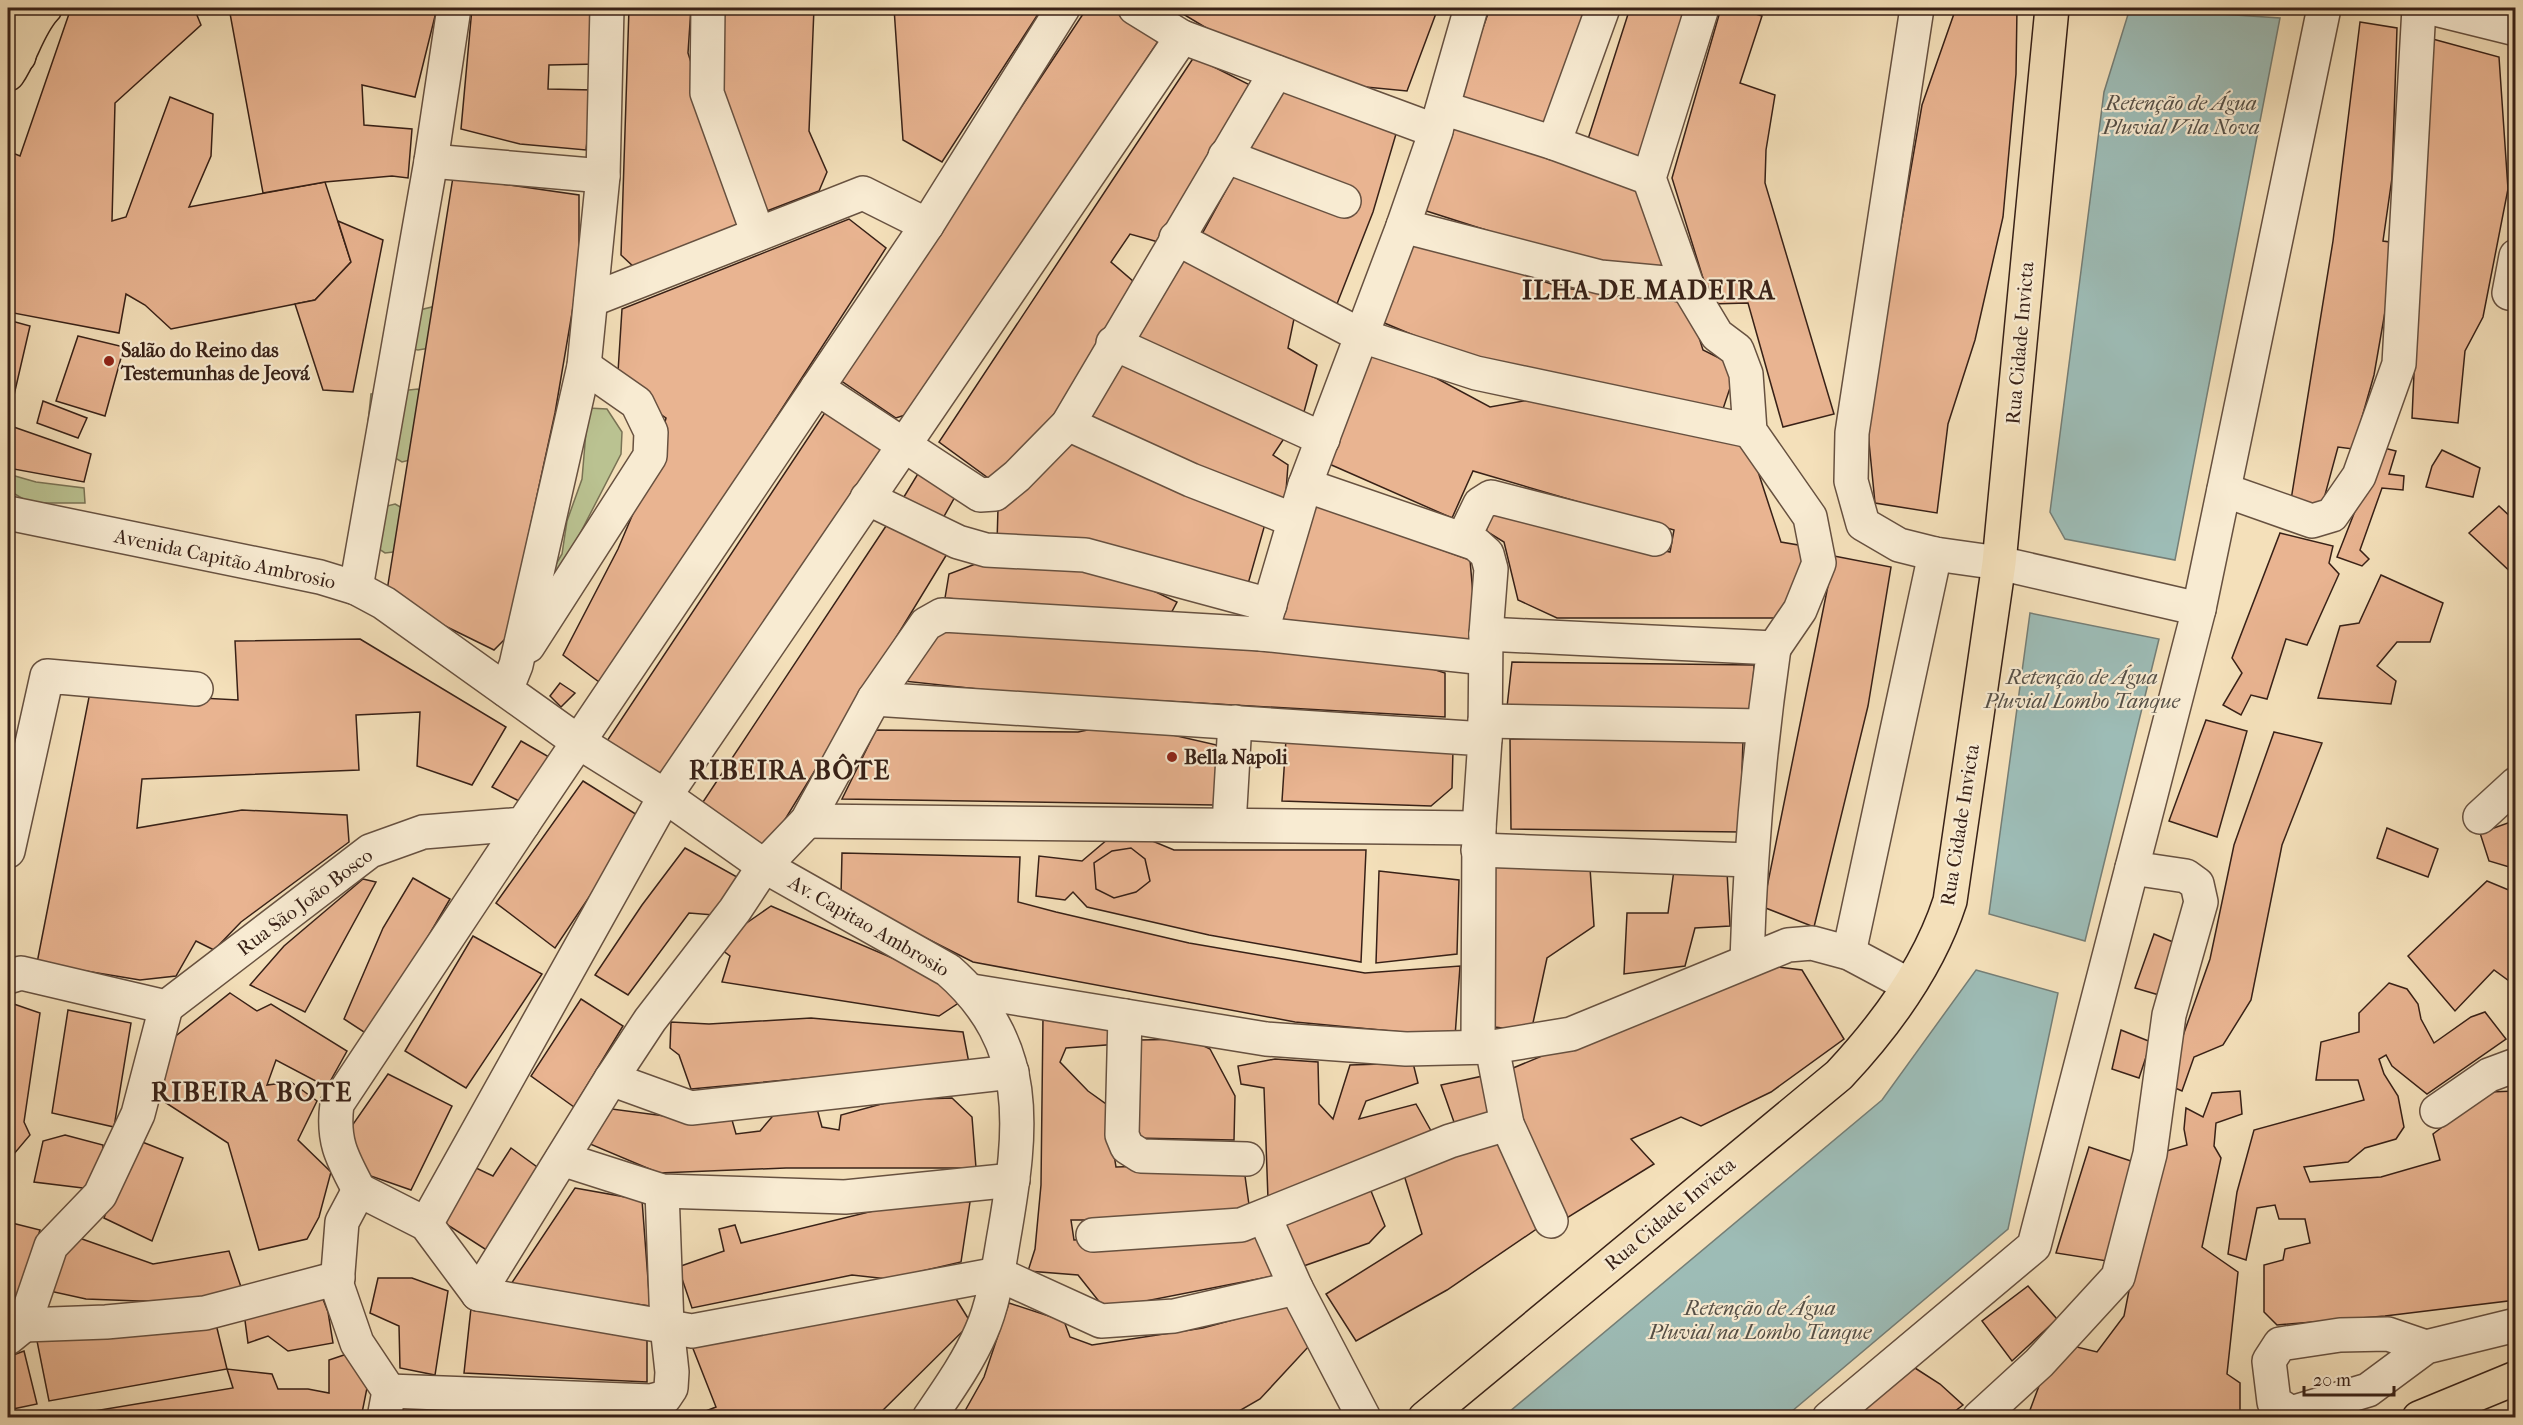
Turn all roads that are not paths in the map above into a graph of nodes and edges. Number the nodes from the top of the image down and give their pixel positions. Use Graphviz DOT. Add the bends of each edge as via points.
graph roads {
  1 [pos="13,8"];
  2 [pos="45,8"];
  3 [pos="454,8"];
  4 [pos="607,8"];
  5 [pos="708,8"];
  6 [pos="1063,8"];
  7 [pos="1135,8"];
  8 [pos="1471,8"];
  9 [pos="1603,8"];
  10 [pos="1702,8"];
  11 [pos="1917,8"];
  12 [pos="2052,8"];
  13 [pos="2324,8"];
  14 [pos="2420,8"];
  15 [pos="2432,8"];
  16 [pos="2516,29"];
  17 [pos="1182,37"];
  18 [pos="13,66"];
  19 [pos="1276,72"];
  20 [pos="1439,120"];
  21 [pos="1554,143"];
  22 [pos="1225,156"];
  23 [pos="431,161"];
  24 [pos="603,176"];
  25 [pos="1649,178"];
  26 [pos="1344,201"];
  27 [pos="927,225"];
  28 [pos="1403,226"];
  29 [pos="759,234"];
  30 [pos="1176,238"];
  31 [pos="2516,256"];
  32 [pos="1687,285"];
  33 [pos="2509,293"];
  34 [pos="591,300"];
  35 [pos="1362,336"];
  36 [pos="1113,343"];
  37 [pos="584,366"];
  38 [pos="817,388"];
  39 [pos="1068,424"];
  40 [pos="1750,431"];
  41 [pos="1323,439"];
  42 [pos="904,444"];
  43 [pos="1305,485"];
  44 [pos="2224,490"];
  45 [pos="980,495"];
  46 [pos="867,498"];
  47 [pos="8,513"];
  48 [pos="1294,520"];
  49 [pos="1463,539"];
  50 [pos="1655,539"];
  51 [pos="958,542"];
  52 [pos="1935,554"];
  53 [pos="2000,563"];
  54 [pos="356,588"];
  55 [pos="2199,609"];
  56 [pos="1266,620"];
  57 [pos="1486,646"];
  58 [pos="1774,648"];
  59 [pos="511,678"];
  60 [pos="196,689"];
  61 [pos="874,699"];
  62 [pos="1235,722"];
  63 [pos="1763,726"];
  64 [pos="1485,730"];
  65 [pos="577,741"];
  66 [pos="2516,784"];
  67 [pos="665,796"];
  68 [pos="2480,817"];
  69 [pos="807,821"];
  70 [pos="522,824"];
  71 [pos="1229,825"];
  72 [pos="1479,839"];
  73 [pos="8,851"];
  74 [pos="1750,860"];
  75 [pos="764,866"];
  76 [pos="2132,868"];
  77 [pos="1849,953"];
  78 [pos="1748,961"];
  79 [pos="8,977"];
  80 [pos="1909,985"];
  81 [pos="972,991"];
  82 [pos="166,1007"];
  83 [pos="1125,1016"];
  84 [pos="1485,1047"];
  85 [pos="2516,1065"];
  86 [pos="1012,1072"];
  87 [pos="611,1079"];
  88 [pos="2437,1111"];
  89 [pos="1507,1124"];
  90 [pos="562,1159"];
  91 [pos="1247,1159"];
  92 [pos="1013,1180"];
  93 [pos="359,1190"];
  94 [pos="662,1191"];
  95 [pos="1265,1218"];
  96 [pos="1551,1221"];
  97 [pos="426,1224"];
  98 [pos="1094,1235"];
  99 [pos="998,1274"];
  100 [pos="338,1278"];
  101 [pos="1296,1288"];
  102 [pos="478,1294"];
  103 [pos="2516,1325"];
  104 [pos="667,1326"];
  105 [pos="16,1331"];
  106 [pos="2426,1347"];
  107 [pos="958,1375"];
  108 [pos="2502,1383"];
  109 [pos="387,1404"];
  110 [pos="929,1418"];
  111 [pos="945,1418"];
  112 [pos="1364,1418"];
  113 [pos="1425,1418"];
  114 [pos="1829,1418"];
  115 [pos="1978,1418"];
  116 [pos="2419,1418"];
  117 [pos="2461,1418"];
  1 -- 18 [label="main road" via="21,24"];
  2 -- 18 [label="main road"];
  3 -- 23 [label="street"];
  4 -- 24 [label="street"];
  5 -- 29 [label="street" via="707,93"];
  6 -- 27 [label="street"];
  7 -- 17 [label="street"];
  8 -- 20 [label="street"];
  9 -- 21 [label="street"];
  10 -- 25 [label="street"];
  11 -- 52 [label="street" via="1852,433 1851,481 1863,524 1899,545"];
  12 -- 53 [label="main road, Rua Cidade Invicta"];
  13 -- 44 [label="street"];
  14 -- 44 [label="street" via="2399,364 2359,476 2332,515 2312,521"];
  15 -- 16 [label="street"];
  17 -- 19 [label="street"];
  17 -- 42 [label="street"];
  19 -- 20 [label="street"];
  19 -- 22 [label="street"];
  20 -- 21 [label="street"];
  20 -- 28 [label="street"];
  21 -- 25 [label="street"];
  22 -- 26 [label="street"];
  22 -- 30 [label="street"];
  23 -- 24 [label="street"];
  23 -- 54 [label="street"];
  24 -- 34 [label="street"];
  25 -- 32 [label="street"];
  27 -- 29 [label="street" via="863,193"];
  27 -- 38 [label="street"];
  28 -- 32 [label="street" via="1600,277"];
  28 -- 35 [label="street"];
  29 -- 34 [label="street"];
  30 -- 35 [label="street"];
  30 -- 36 [label="street"];
  31 -- 33 [label="street"];
  32 -- 40 [label="street" via="1717,335 1737,350 1746,374"];
  34 -- 37 [label="street"];
  35 -- 40 [label="street" via="1476,373"];
  35 -- 41 [label="street"];
  36 -- 39 [label="street"];
  36 -- 41 [label="street"];
  37 -- 59 [label="street"];
  37 -- 59 [label="street" via="637,403 651,432 650,456"];
  38 -- 42 [label="street"];
  38 -- 65 [label="street"];
  39 -- 45 [label="street" via="995,494"];
  39 -- 48 [label="street" via="1191,480"];
  40 -- 58 [label="street" via="1810,518 1819,563 1800,610"];
  41 -- 43 [label="street"];
  42 -- 45 [label="street"];
  42 -- 46 [label="street"];
  43 -- 48 [label="street"];
  43 -- 49 [label="street"];
  44 -- 55 [label="street"];
  45 -- 51 [label="street"];
  46 -- 51 [label="street"];
  46 -- 67 [label="street"];
  47 -- 54 [label="street, Avenida Capitão Ambrosio" via="320,577"];
  48 -- 56 [label="street"];
  49 -- 50 [label="street" via="1480,504 1491,497"];
  49 -- 57 [label="street" via="1487,554 1491,569"];
  51 -- 56 [label="street" via="986,550 1085,555"];
  52 -- 53 [label="street"];
  52 -- 77 [label="street"];
  53 -- 55 [label="street"];
  53 -- 80 [label="main road, Rua Cidade Invicta" via="1950,901 1942,925"];
  54 -- 59 [label="street, Avenida Capitão Ambrosio"];
  55 -- 76 [label="street"];
  56 -- 57 [label="street"];
  56 -- 61 [label="street" via="942,615 926,624"];
  57 -- 58 [label="street"];
  57 -- 64 [label="street"];
  58 -- 63 [label="street"];
  59 -- 65 [label="street, Avenida Capitão Ambrosio"];
  60 -- 73 [label="street" via="47,676"];
  61 -- 62 [label="street"];
  61 -- 69 [label="street"];
  62 -- 64 [label="street"];
  62 -- 71 [label="street"];
  63 -- 64 [label="street"];
  63 -- 74 [label="street"];
  64 -- 72 [label="street"];
  65 -- 67 [label="street, Av. Capitao Ambrosio"];
  65 -- 70 [label="street"];
  66 -- 68 [label="street"];
  67 -- 75 [label="street, Av. Capitao Ambrosio"];
  67 -- 97 [label="street"];
  69 -- 71 [label="street"];
  69 -- 75 [label="street"];
  70 -- 82 [label="street, Rua São João Bosco" via="423,832 370,851"];
  70 -- 93 [label="street" via="337,1104 334,1127 338,1149"];
  71 -- 72 [label="street"];
  72 -- 74 [label="street"];
  72 -- 84 [label="street"];
  74 -- 78 [label="street"];
  75 -- 81 [label="street, Av. Capitao Ambrosio" via="948,970"];
  75 -- 87 [label="street"];
  76 -- 114 [label="street" via="2034,1246"];
  76 -- 115 [label="street" via="2186,876 2197,884 2201,902 2169,1015 2150,1154 2118,1276 2040,1363"];
  77 -- 78 [label="street" via="1812,942 1788,945"];
  77 -- 80 [label="street"];
  78 -- 84 [label="street" via="1571,1034"];
  79 -- 82 [label="street" via="21,973"];
  80 -- 113 [label="main road, Rua Cidade Invicta" via="1868,1044 1839,1075"];
  81 -- 83 [label="street"];
  81 -- 86 [label="street, Av. Capitao Ambrosio" via="999,1030"];
  82 -- 105 [label="street" via="138,1114 100,1195 51,1246"];
  83 -- 84 [label="street" via="1266,1039 1406,1049"];
  83 -- 91 [label="street" via="1122,1135 1127,1147 1141,1156"];
  84 -- 89 [label="street"];
  85 -- 88 [label="street" via="2489,1075"];
  86 -- 87 [label="street" via="692,1108"];
  86 -- 92 [label="street, Av. Capitao Ambrosio" via="1018,1116"];
  87 -- 90 [label="street"];
  89 -- 95 [label="street" via="1449,1141"];
  89 -- 96 [label="street"];
  90 -- 94 [label="street"];
  90 -- 102 [label="street"];
  92 -- 94 [label="street" via="845,1197"];
  92 -- 99 [label="street, Av. Capitao Ambrosio"];
  93 -- 97 [label="street"];
  93 -- 100 [label="street" via="342,1222"];
  94 -- 104 [label="street"];
  95 -- 98 [label="street" via="1241,1226"];
  95 -- 101 [label="street"];
  97 -- 102 [label="street"];
  99 -- 101 [label="street" via="1101,1321 1174,1316"];
  99 -- 104 [label="street" via="692,1331"];
  99 -- 107 [label="street, Av. Capitao Ambrosio" via="982,1330"];
  100 -- 105 [label="street" via="205,1312"];
  100 -- 109 [label="street" via="357,1343"];
  101 -- 112 [label="street"];
  102 -- 104 [label="street"];
  103 -- 106 [label="street"];
  104 -- 109 [label="street" via="671,1388 665,1397 651,1401"];
  107 -- 110 [label="street, Av. Capitao Ambrosio"];
  107 -- 111 [label="street, Av. Capitao Ambrosio"];
  108 -- 116 [label="main road"];
  108 -- 117 [label="street"];
}
